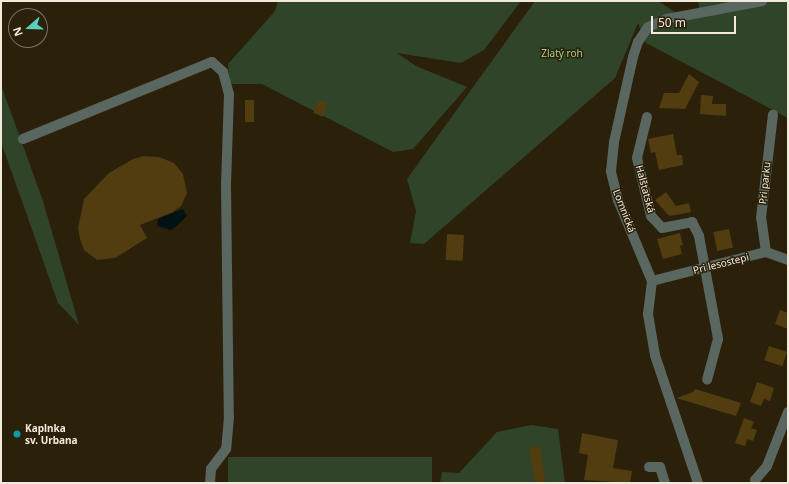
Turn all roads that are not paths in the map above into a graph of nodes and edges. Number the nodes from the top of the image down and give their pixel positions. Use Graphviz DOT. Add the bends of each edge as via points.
graph roads {
  1 [pos="762,1"];
  2 [pos="773,114"];
  3 [pos="647,117"];
  4 [pos="23,138"];
  5 [pos="766,252"];
  6 [pos="788,260"];
  7 [pos="704,268"];
  8 [pos="652,281"];
  9 [pos="707,380"];
  10 [pos="788,412"];
  11 [pos="649,467"];
  12 [pos="756,480"];
  13 [pos="210,483"];
  14 [pos="665,483"];
  15 [pos="698,483"];
  1 -- 8 [label="street, Lomnická" via="657,22 648,27 638,42 614,142 611,171 618,200"];
  2 -- 5 [label="street, Pri parku" via="761,218"];
  3 -- 7 [label="street, Halštatská" via="637,158 651,216 662,228 692,222 699,236"];
  4 -- 13 [label="street" via="212,62 223,72 229,94 226,185 229,417 226,449 211,468"];
  5 -- 6 [label="street"];
  5 -- 7 [label="street, Pri lesostepi"];
  7 -- 8 [label="street, Pri lesostepi"];
  7 -- 9 [label="street" via="718,339"];
  8 -- 15 [label="street, Lomnická" via="648,314 654,355"];
  10 -- 12 [label="street" via="767,466"];
  11 -- 14 [label="street" via="660,467"];
}
